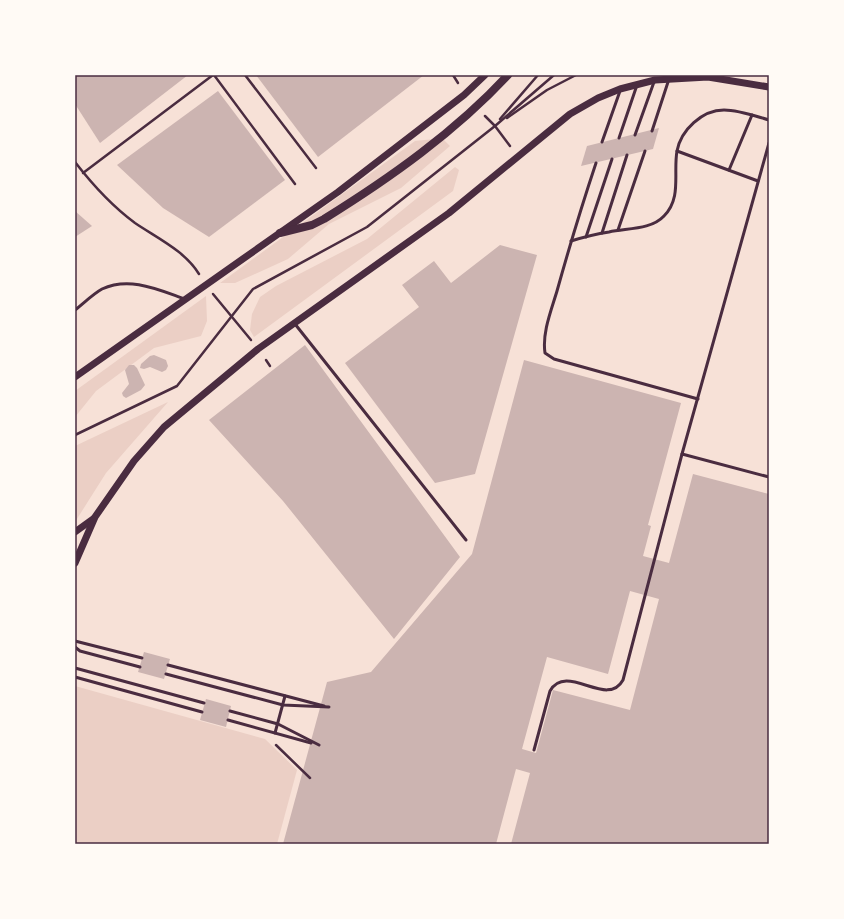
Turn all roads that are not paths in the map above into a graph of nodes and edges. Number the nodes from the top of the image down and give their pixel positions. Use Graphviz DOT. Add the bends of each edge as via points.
graph roads {
  1 [pos="485,75"];
  2 [pos="508,75"];
  3 [pos="670,78"];
  4 [pos="655,80"];
  5 [pos="637,85"];
  6 [pos="769,87"];
  7 [pos="620,89"];
  8 [pos="752,115"];
  9 [pos="769,120"];
  10 [pos="652,131"];
  11 [pos="636,135"];
  12 [pos="619,138"];
  13 [pos="602,142"];
  14 [pos="769,143"];
  15 [pos="645,151"];
  16 [pos="677,151"];
  17 [pos="627,155"];
  18 [pos="612,159"];
  19 [pos="596,163"];
  20 [pos="729,170"];
  21 [pos="758,182"];
  22 [pos="618,230"];
  23 [pos="602,233"];
  24 [pos="280,234"];
  25 [pos="586,237"];
  26 [pos="571,241"];
  27 [pos="185,299"];
  28 [pos="75,310"];
  29 [pos="294,323"];
  30 [pos="75,377"];
  31 [pos="698,398"];
  32 [pos="682,454"];
  33 [pos="769,477"];
  34 [pos="95,517"];
  35 [pos="75,532"];
  36 [pos="466,540"];
  37 [pos="75,562"];
  38 [pos="75,641"];
  39 [pos="75,647"];
  40 [pos="142,658"];
  41 [pos="168,665"];
  42 [pos="140,667"];
  43 [pos="75,668"];
  44 [pos="166,674"];
  45 [pos="75,677"];
  46 [pos="285,696"];
  47 [pos="204,704"];
  48 [pos="283,706"];
  49 [pos="230,711"];
  50 [pos="202,712"];
  51 [pos="228,720"];
  52 [pos="278,724"];
  53 [pos="275,733"];
  54 [pos="534,750"];
  1 -- 24 [label="street" via="458,100"];
  2 -- 24 [label="main road" via="484,101 413,160 324,219"];
  3 -- 4 [label="street"];
  3 -- 6 [label="street" via="708,77"];
  3 -- 10 [label="lane"];
  4 -- 5 [label="street"];
  4 -- 11 [label="lane"];
  5 -- 7 [label="street"];
  5 -- 12 [label="lane"];
  7 -- 13 [label="lane"];
  7 -- 29 [label="street" via="570,114 449,213"];
  8 -- 9 [label="lane"];
  8 -- 16 [label="lane" via="723,110 707,114 693,123 683,135"];
  8 -- 20 [label="lane"];
  14 -- 21 [label="lane"];
  15 -- 22 [label="lane"];
  16 -- 20 [label="lane"];
  16 -- 22 [label="lane" via="674,199 665,215 647,226"];
  17 -- 23 [label="lane"];
  18 -- 25 [label="lane"];
  19 -- 26 [label="lane"];
  20 -- 21 [label="lane"];
  21 -- 31 [label="lane"];
  22 -- 23 [label="lane"];
  23 -- 25 [label="lane"];
  24 -- 27 [label="street"];
  25 -- 26 [label="lane"];
  26 -- 31 [label="lane" via="543,343 545,354 554,359"];
  27 -- 28 [label="lane" via="134,283 118,283 101,290"];
  27 -- 30 [label="street"];
  29 -- 34 [label="street" via="258,349 164,427 134,461"];
  29 -- 36 [label="lane"];
  31 -- 32 [label="lane"];
  32 -- 33 [label="lane"];
  32 -- 54 [label="lane" via="623,680 614,690 567,681 560,681 554,685 550,691"];
  34 -- 35 [label="street"];
  34 -- 37 [label="street"];
  38 -- 40 [label="lane"];
  39 -- 42 [label="lane"];
  41 -- 46 [label="lane"];
  43 -- 47 [label="lane"];
  44 -- 48 [label="lane"];
  45 -- 50 [label="lane"];
  46 -- 48 [label="lane"];
  46 -- 48 [label="lane" via="329,707"];
  48 -- 52 [label="lane"];
  49 -- 52 [label="lane"];
  51 -- 53 [label="lane"];
  52 -- 53 [label="lane"];
  52 -- 53 [label="lane" via="319,745"];
}
